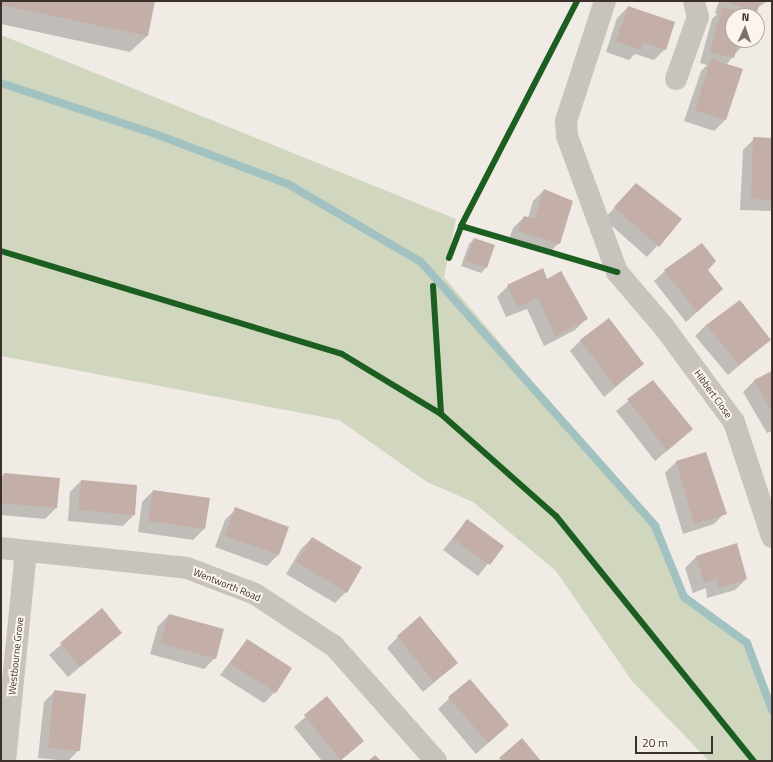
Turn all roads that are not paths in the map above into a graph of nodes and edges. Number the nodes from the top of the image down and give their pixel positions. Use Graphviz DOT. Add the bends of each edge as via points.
graph roads {
  1 [pos="605,1"];
  2 [pos="694,1"];
  3 [pos="676,79"];
  4 [pos="772,537"];
  5 [pos="1,548"];
  6 [pos="26,551"];
  7 [pos="5,761"];
  8 [pos="436,761"];
  1 -- 4 [label="street, Hibbert Close" via="566,121 567,136 617,272 664,327 734,422"];
  2 -- 3 [label="street" via="698,18"];
  5 -- 6 [label="street, Wentworth Road"];
  6 -- 7 [label="street, Westbourne Grove"];
  6 -- 8 [label="street, Wentworth Road" via="187,568 255,594 334,646"];
}
